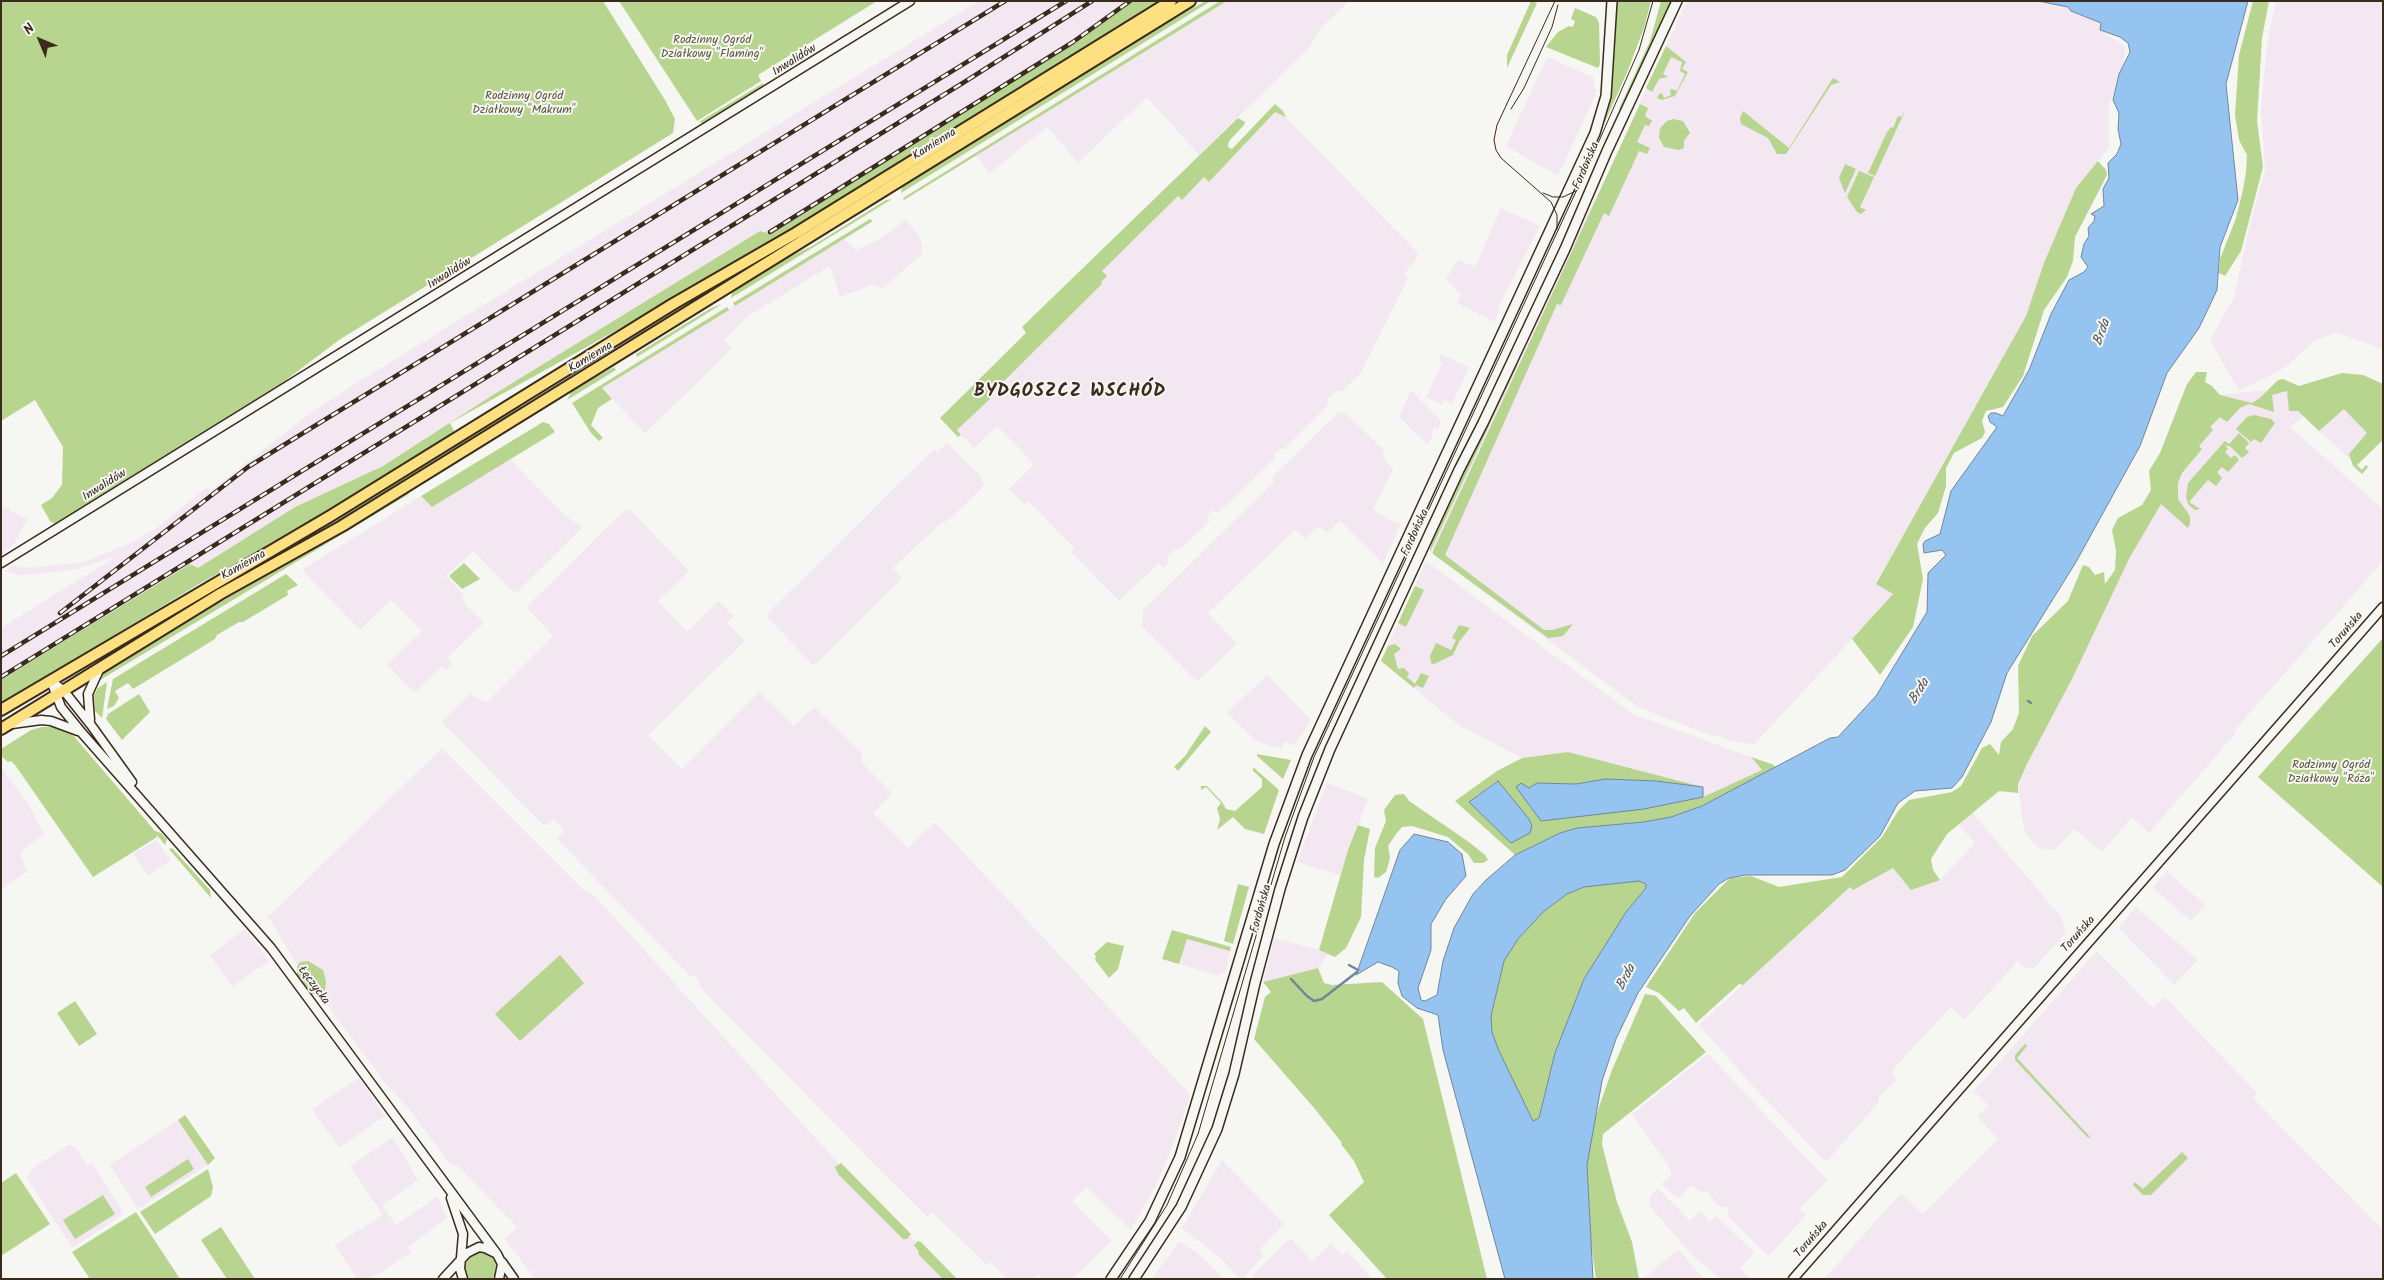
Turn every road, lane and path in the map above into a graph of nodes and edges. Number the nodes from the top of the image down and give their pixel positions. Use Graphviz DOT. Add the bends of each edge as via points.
graph roads {
  1 [pos="910,1"];
  2 [pos="1171,1"];
  3 [pos="1190,1"];
  4 [pos="1612,1"];
  5 [pos="1677,1"];
  6 [pos="1,563"];
  7 [pos="2383,607"];
  8 [pos="100,668"];
  9 [pos="51,681"];
  10 [pos="60,693"];
  11 [pos="1,710"];
  12 [pos="92,725"];
  13 [pos="4,727"];
  14 [pos="82,733"];
  15 [pos="152,810"];
  16 [pos="445,1184"];
  17 [pos="499,1257"];
  18 [pos="461,1259"];
  19 [pos="443,1279"];
  20 [pos="463,1279"];
  21 [pos="499,1279"];
  22 [pos="514,1279"];
  23 [pos="1111,1279"];
  24 [pos="1134,1279"];
  25 [pos="1793,1279"];
  1 -- 6 [label="street, Inwalidów"];
  2 -- 9 [label="main road, Kamienna" via="796,233 673,304 340,509"];
  3 -- 8 [label="main road, Kamienna" via="342,526 220,594"];
  4 -- 23 [label="main road, Fordońska" via="1606,96 1595,133 1298,778 1274,844 1180,1157 1150,1221"];
  5 -- 24 [label="main road, Fordońska" via="1326,758 1303,817 1276,904 1222,1114 1184,1201"];
  7 -- 25 [label="street, Toruńska"];
  8 -- 10 [label="main road, Kamienna"];
  8 -- 12 [label="street" via="88,694 87,707"];
  9 -- 10 [label="street, Łęczycka"];
  9 -- 11 [label="main road, Kamienna"];
  10 -- 12 [label="street, Łęczycka"];
  10 -- 13 [label="main road, Kamienna"];
  10 -- 14 [label="street, Łęczycka" via="61,707"];
  12 -- 15 [label="street, Łęczycka"];
  13 -- 14 [label="street" via="51,720"];
  14 -- 15 [label="street, Łęczycka"];
  15 -- 16 [label="street, Łęczycka" via="271,948"];
  16 -- 17 [label="street, Łęczycka"];
  16 -- 18 [label="street, Łęczycka" via="463,1234"];
  17 -- 18 [label="street" via="492,1250 479,1247"];
  17 -- 21 [label="street" via="502,1269"];
  17 -- 22 [label="street, Łęczycka"];
  18 -- 19 [label="street"];
  18 -- 20 [label="street, Łęczycka"];
}
